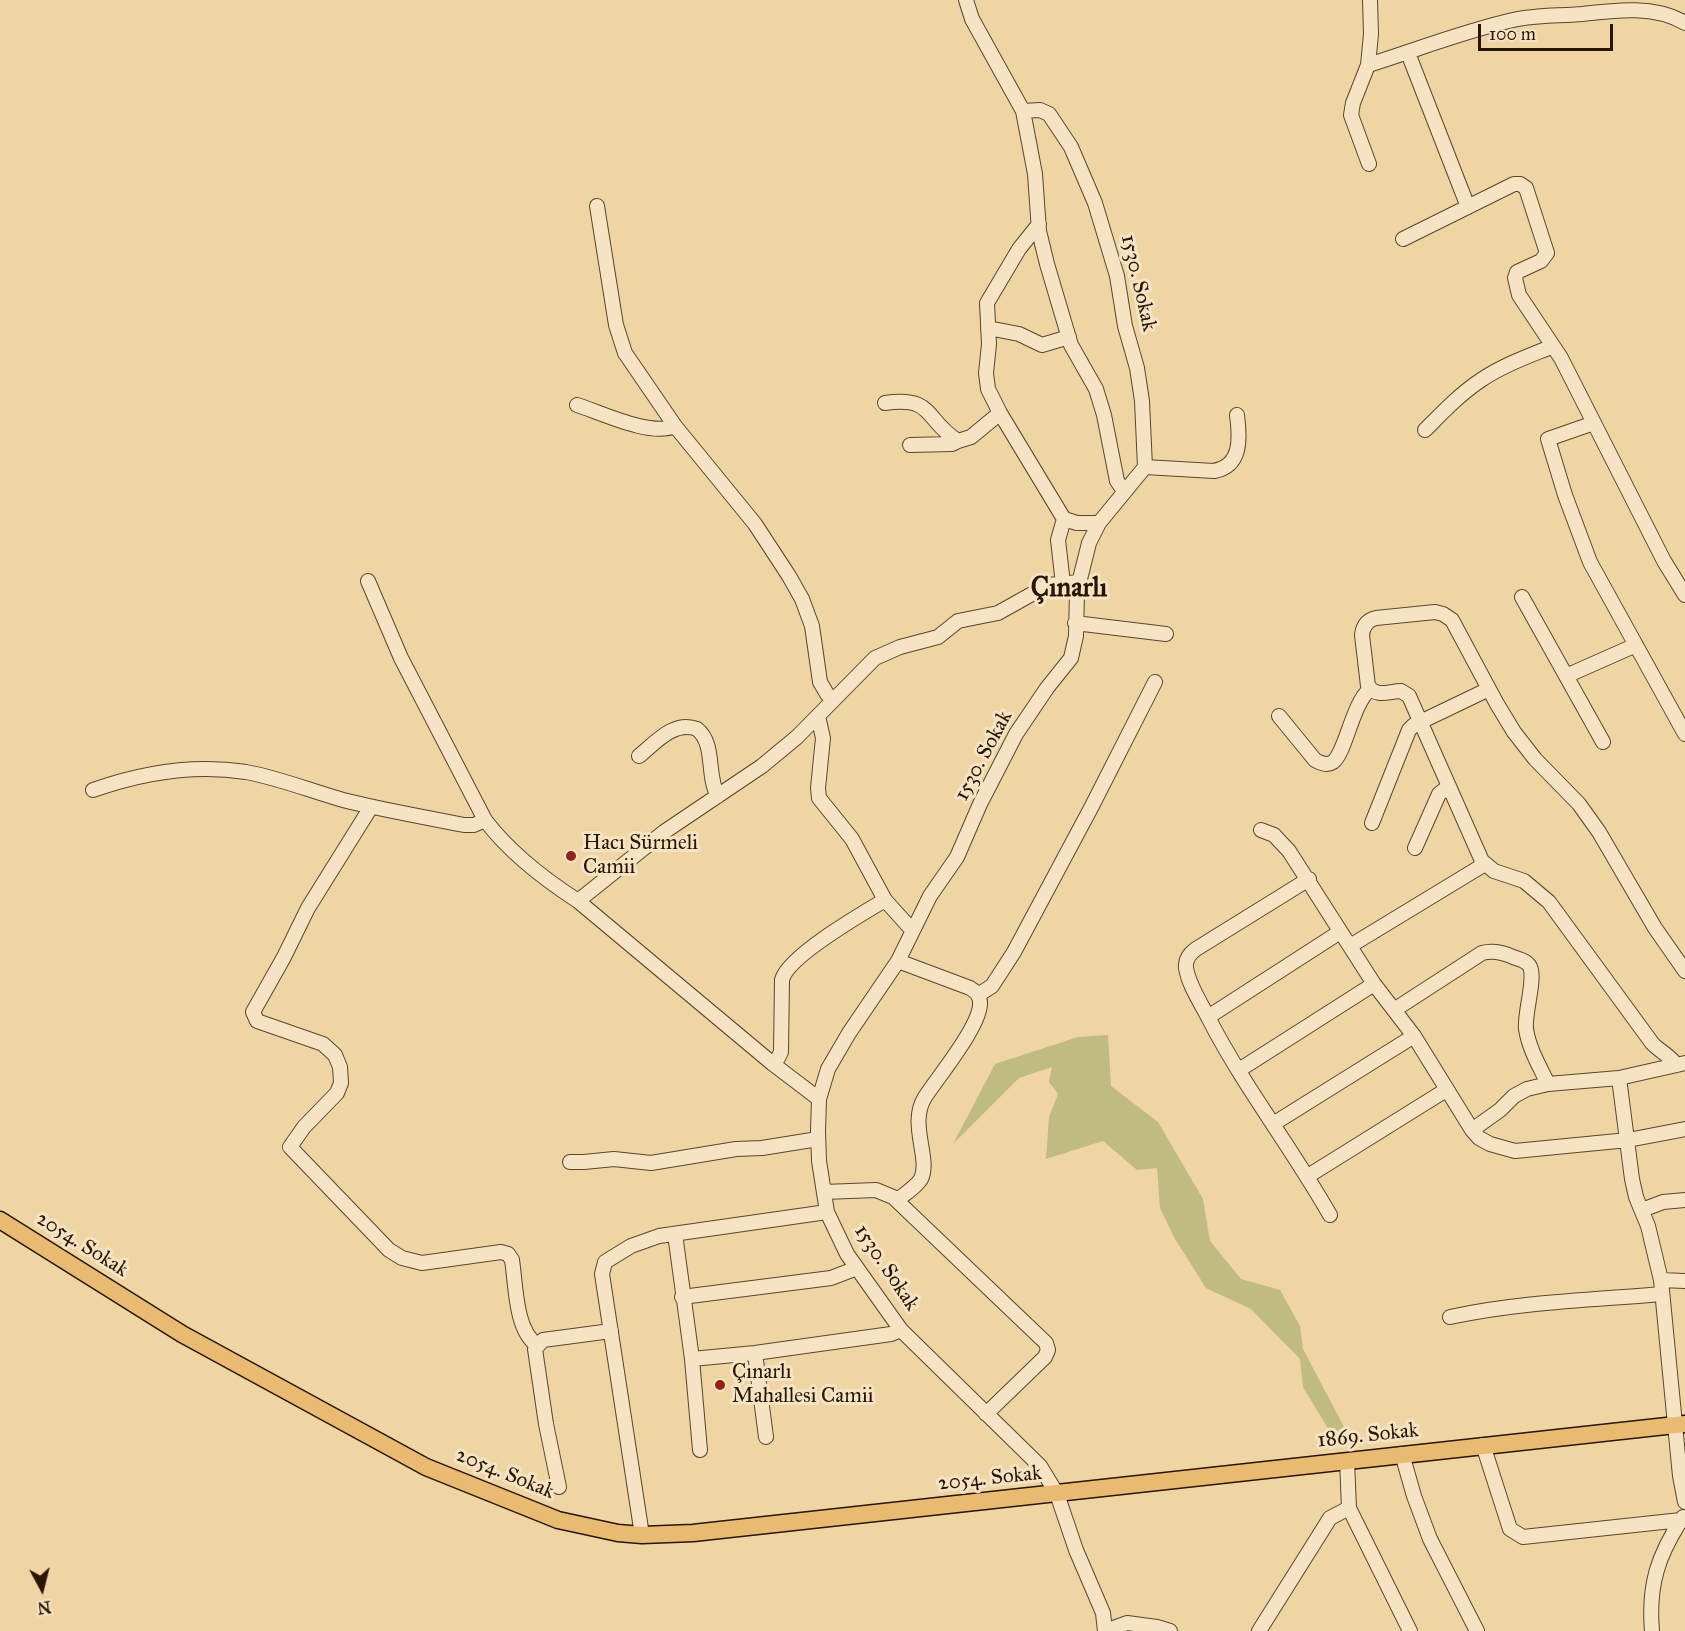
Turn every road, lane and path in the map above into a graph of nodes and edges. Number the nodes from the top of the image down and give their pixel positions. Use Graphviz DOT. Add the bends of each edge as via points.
graph roads {
  1 [pos="966,0"];
  2 [pos="1370,0"];
  3 [pos="1685,23"];
  4 [pos="1408,53"];
  5 [pos="1368,65"];
  6 [pos="1023,111"];
  7 [pos="1369,164"];
  8 [pos="597,206"];
  9 [pos="1468,207"];
  10 [pos="1039,225"];
  11 [pos="1403,239"];
  12 [pos="988,328"];
  13 [pos="1069,337"];
  14 [pos="1553,346"];
  15 [pos="885,403"];
  16 [pos="577,405"];
  17 [pos="999,413"];
  18 [pos="1237,415"];
  19 [pos="1593,423"];
  20 [pos="675,426"];
  21 [pos="1425,430"];
  22 [pos="958,441"];
  23 [pos="910,445"];
  24 [pos="1145,467"];
  25 [pos="1124,491"];
  26 [pos="1064,519"];
  27 [pos="1099,523"];
  28 [pos="368,581"];
  29 [pos="1079,582"];
  30 [pos="1063,584"];
  31 [pos="1685,595"];
  32 [pos="1522,597"];
  33 [pos="1075,623"];
  34 [pos="1166,634"];
  35 [pos="1636,645"];
  36 [pos="1566,676"];
  37 [pos="1155,682"];
  38 [pos="1370,689"];
  39 [pos="1489,689"];
  40 [pos="833,700"];
  41 [pos="818,716"];
  42 [pos="1279,716"];
  43 [pos="1421,722"];
  44 [pos="1685,734"];
  45 [pos="1603,742"];
  46 [pos="639,756"];
  47 [pos="1449,786"];
  48 [pos="93,790"];
  49 [pos="718,796"];
  50 [pos="371,807"];
  51 [pos="485,820"];
  52 [pos="1372,823"];
  53 [pos="1262,830"];
  54 [pos="1415,848"];
  55 [pos="1485,864"];
  56 [pos="1309,879"];
  57 [pos="885,900"];
  58 [pos="578,901"];
  59 [pos="912,930"];
  60 [pos="1340,932"];
  61 [pos="1350,946"];
  62 [pos="898,961"];
  63 [pos="1685,971"];
  64 [pos="1374,984"];
  65 [pos="978,995"];
  66 [pos="1394,1010"];
  67 [pos="1208,1017"];
  68 [pos="1414,1036"];
  69 [pos="773,1064"];
  70 [pos="1680,1064"];
  71 [pos="1239,1070"];
  72 [pos="1620,1078"];
  73 [pos="1548,1084"];
  74 [pos="1446,1090"];
  75 [pos="819,1099"];
  76 [pos="1273,1124"];
  77 [pos="1685,1129"];
  78 [pos="1472,1130"];
  79 [pos="818,1139"];
  80 [pos="1628,1140"];
  81 [pos="570,1162"];
  82 [pos="1308,1176"];
  83 [pos="824,1192"];
  84 [pos="897,1200"];
  85 [pos="1685,1200"];
  86 [pos="1642,1210"];
  87 [pos="827,1212"];
  88 [pos="1330,1215"];
  89 [pos="0,1220"];
  90 [pos="675,1234"];
  91 [pos="857,1268"];
  92 [pos="1685,1281"];
  93 [pos="1661,1287"];
  94 [pos="682,1297"];
  95 [pos="1450,1317"];
  96 [pos="901,1329"];
  97 [pos="611,1331"];
  98 [pos="537,1345"];
  99 [pos="754,1353"];
  100 [pos="692,1359"];
  101 [pos="986,1414"];
  102 [pos="1681,1424"];
  103 [pos="766,1437"];
  104 [pos="1483,1445"];
  105 [pos="700,1450"];
  106 [pos="1402,1454"];
  107 [pos="1347,1461"];
  108 [pos="560,1487"];
  109 [pos="1057,1494"];
  110 [pos="1685,1502"];
  111 [pos="1349,1508"];
  112 [pos="1683,1517"];
  113 [pos="642,1535"];
  114 [pos="1105,1631"];
  115 [pos="1170,1631"];
  116 [pos="1259,1631"];
  117 [pos="1410,1631"];
  118 [pos="1477,1631"];
  119 [pos="1652,1631"];
  1 -- 6 [label="street" via="972,19"];
  2 -- 5 [label="street"];
  3 -- 4 [label="street" via="1650,11 1538,16"];
  4 -- 5 [label="street"];
  4 -- 9 [label="street"];
  5 -- 7 [label="street" via="1352,115"];
  6 -- 10 [label="street" via="1035,174"];
  6 -- 24 [label="street, 1530. Sokak" via="1049,114 1071,147 1095,203 1117,276 1137,368"];
  8 -- 20 [label="street" via="621,344"];
  9 -- 11 [label="street"];
  9 -- 14 [label="street" via="1514,184 1526,188 1547,254 1520,270 1515,282 1519,296"];
  10 -- 12 [label="street" via="1019,249 987,303"];
  10 -- 13 [label="street"];
  12 -- 13 [label="street" via="1019,334 1042,345"];
  12 -- 17 [label="street" via="988,389"];
  13 -- 25 [label="street" via="1096,389 1117,481"];
  14 -- 19 [label="street"];
  14 -- 21 [label="street" via="1481,380"];
  15 -- 22 [label="street" via="913,401"];
  16 -- 20 [label="street" via="659,430"];
  17 -- 22 [label="street" via="971,437"];
  17 -- 26 [label="street"];
  18 -- 24 [label="street" via="1238,447 1233,461 1225,468 1214,471"];
  19 -- 31 [label="street"];
  19 -- 35 [label="street" via="1548,439 1584,549"];
  20 -- 40 [label="street" via="755,524 789,576 812,626 820,682"];
  22 -- 23 [label="street"];
  24 -- 25 [label="street, 1530. Sokak"];
  25 -- 27 [label="street, 1530. Sokak"];
  26 -- 27 [label="street"];
  26 -- 30 [label="street" via="1058,540"];
  27 -- 29 [label="street, 1530. Sokak" via="1089,543"];
  28 -- 51 [label="street" via="405,667"];
  29 -- 30 [label="street"];
  29 -- 33 [label="street, 1530. Sokak"];
  30 -- 40 [label="street" via="1048,585 998,613 958,621 938,637 875,658"];
  32 -- 36 [label="street"];
  33 -- 34 [label="street"];
  33 -- 59 [label="street, 1530. Sokak" via="1071,658 1016,734 957,857"];
  35 -- 36 [label="street"];
  35 -- 44 [label="street"];
  36 -- 45 [label="street"];
  37 -- 65 [label="street" via="1014,952 992,986"];
  38 -- 39 [label="street" via="1362,634 1366,624 1376,618 1435,612 1452,620"];
  38 -- 42 [label="street" via="1362,696 1331,763 1315,760"];
  38 -- 43 [label="street" via="1378,693 1405,692"];
  39 -- 43 [label="street"];
  39 -- 63 [label="street" via="1514,732 1599,832"];
  40 -- 41 [label="street"];
  41 -- 49 [label="street" via="762,766"];
  41 -- 57 [label="street" via="823,738 819,798 852,839"];
  43 -- 47 [label="street"];
  43 -- 52 [label="street" via="1407,733"];
  46 -- 49 [label="street" via="678,728 697,729 707,742 711,780"];
  47 -- 54 [label="street" via="1439,794"];
  47 -- 55 [label="street"];
  48 -- 50 [label="street" via="156,773 223,770 260,775"];
  49 -- 58 [label="street" via="664,832"];
  50 -- 51 [label="street" via="464,825"];
  50 -- 98 [label="street" via="308,908 253,1012 257,1021 323,1044 335,1055 340,1067 341,1083 334,1097 290,1147 389,1250 402,1258 422,1263 508,1254 523,1329"];
  51 -- 58 [label="street" via="517,854"];
  53 -- 56 [label="street" via="1282,843"];
  55 -- 61 [label="street"];
  55 -- 70 [label="street" via="1524,881 1549,902 1644,1034 1658,1051"];
  56 -- 60 [label="street"];
  56 -- 67 [label="street" via="1190,954 1187,969"];
  57 -- 59 [label="street"];
  57 -- 69 [label="street" via="837,929 786,969 782,980 781,1052"];
  58 -- 69 [label="street"];
  59 -- 62 [label="street, 1530. Sokak"];
  60 -- 61 [label="street"];
  60 -- 67 [label="street"];
  61 -- 64 [label="street"];
  62 -- 65 [label="street" via="970,988"];
  62 -- 75 [label="street, 1530. Sokak" via="828,1069"];
  64 -- 66 [label="street"];
  64 -- 71 [label="street"];
  65 -- 84 [label="street" via="977,1017 921,1106 921,1179"];
  66 -- 68 [label="street"];
  66 -- 73 [label="street" via="1482,953 1497,951 1523,961 1533,974 1527,1032"];
  67 -- 71 [label="street"];
  68 -- 74 [label="street"];
  68 -- 76 [label="street"];
  69 -- 75 [label="street"];
  70 -- 72 [label="street"];
  71 -- 76 [label="street"];
  72 -- 73 [label="street"];
  72 -- 80 [label="street"];
  73 -- 78 [label="street" via="1514,1096"];
  74 -- 78 [label="street"];
  74 -- 82 [label="street"];
  75 -- 79 [label="street, 1530. Sokak"];
  76 -- 82 [label="street"];
  77 -- 80 [label="street"];
  78 -- 80 [label="street" via="1490,1144 1515,1151"];
  79 -- 81 [label="street" via="651,1163 614,1159"];
  79 -- 83 [label="street, 1530. Sokak"];
  80 -- 86 [label="street" via="1636,1197"];
  82 -- 88 [label="street"];
  83 -- 84 [label="street" via="876,1190"];
  83 -- 87 [label="street, 1530. Sokak"];
  84 -- 101 [label="street" via="1046,1343 1045,1357"];
  85 -- 86 [label="street"];
  86 -- 93 [label="street"];
  87 -- 90 [label="street"];
  87 -- 91 [label="street, 1530. Sokak"];
  89 -- 113 [label="main road, 2054. Sokak" via="182,1334 426,1467 558,1520"];
  90 -- 94 [label="street"];
  90 -- 97 [label="street" via="640,1242 605,1262 602,1274"];
  91 -- 94 [label="street" via="831,1278"];
  91 -- 96 [label="street, 1530. Sokak"];
  92 -- 93 [label="street"];
  93 -- 95 [label="street"];
  93 -- 102 [label="street"];
  94 -- 100 [label="street"];
  96 -- 99 [label="street" via="891,1334"];
  96 -- 101 [label="street, 1530. Sokak"];
  97 -- 98 [label="street" via="547,1339"];
  97 -- 113 [label="street"];
  98 -- 108 [label="street" via="534,1353"];
  99 -- 100 [label="street"];
  99 -- 103 [label="street"];
  100 -- 105 [label="street"];
  101 -- 109 [label="street, 1530. Sokak" via="1040,1466"];
  102 -- 104 [label="main road, 1869. Sokak"];
  102 -- 110 [label="street" via="1680,1476"];
  104 -- 106 [label="main road, 1869. Sokak"];
  104 -- 112 [label="street" via="1510,1529 1523,1537"];
  106 -- 107 [label="main road, 1869. Sokak"];
  106 -- 118 [label="street" via="1431,1539"];
  107 -- 109 [label="main road, 1869. Sokak"];
  107 -- 111 [label="street"];
  109 -- 113 [label="main road, 2054. Sokak" via="693,1533"];
  109 -- 114 [label="street, 1530. Sokak" via="1103,1613"];
  111 -- 116 [label="street" via="1330,1518"];
  111 -- 117 [label="street"];
  112 -- 119 [label="street" via="1670,1536 1651,1592"];
  114 -- 115 [label="street" via="1126,1623"];
}
